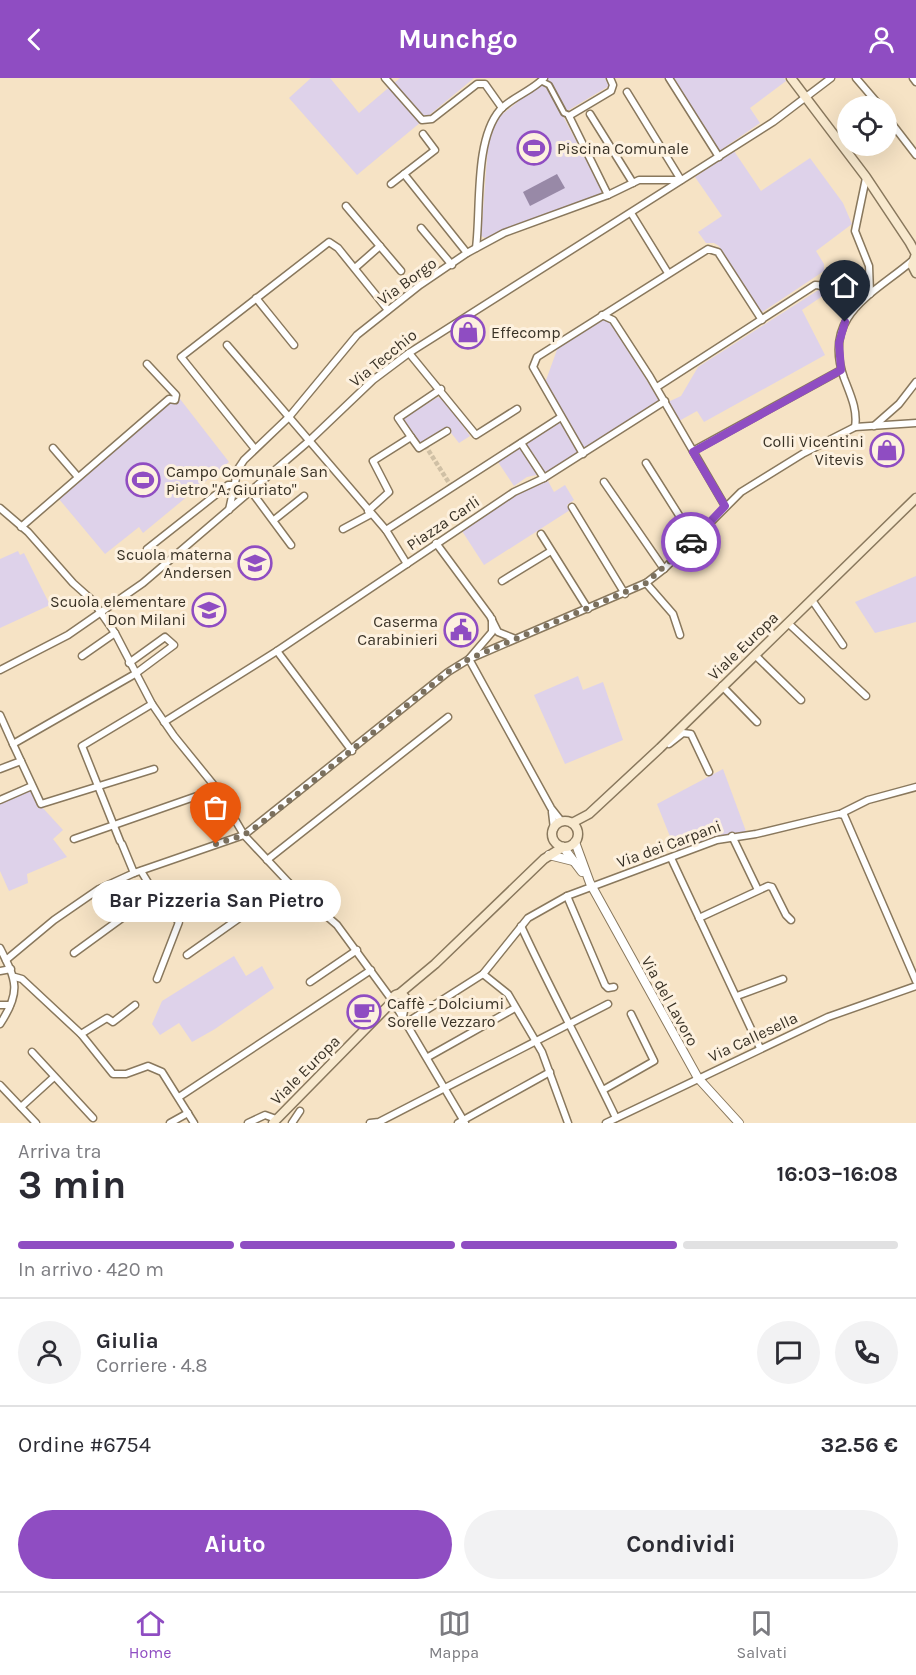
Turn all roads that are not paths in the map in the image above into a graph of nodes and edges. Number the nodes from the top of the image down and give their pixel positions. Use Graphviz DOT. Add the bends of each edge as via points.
graph roads {
  1 [pos="385,78"];
  2 [pos="610,78"];
  3 [pos="669,78"];
  4 [pos="791,78"];
  5 [pos="831,78"];
  6 [pos="856,78"];
  7 [pos="913,78"];
  8 [pos="543,80"];
  9 [pos="916,82"];
  10 [pos="627,92"];
  11 [pos="871,96"];
  12 [pos="806,97"];
  13 [pos="502,108"];
  14 [pos="590,114"];
  15 [pos="569,115"];
  16 [pos="897,131"];
  17 [pos="423,134"];
  18 [pos="916,156"];
  19 [pos="718,157"];
  20 [pos="404,174"];
  21 [pos="868,179"];
  22 [pos="681,180"];
  23 [pos="633,183"];
  24 [pos="391,184"];
  25 [pos="608,195"];
  26 [pos="346,206"];
  27 [pos="631,213"];
  28 [pos="421,228"];
  29 [pos="916,241"];
  30 [pos="380,246"];
  31 [pos="476,248"];
  32 [pos="467,253"];
  33 [pos="914,258"];
  34 [pos="452,265"];
  35 [pos="355,268"];
  36 [pos="902,269"];
  37 [pos="401,271"];
  38 [pos="916,272"];
  39 [pos="668,273"];
  40 [pos="870,294"];
  41 [pos="256,298"];
  42 [pos="614,306"];
  43 [pos="388,310"];
  44 [pos="848,314"];
  45 [pos="599,316"];
  46 [pos="613,320"];
  47 [pos="762,320"];
  48 [pos="227,345"];
  49 [pos="294,345"];
  50 [pos="409,353"];
  51 [pos="147,364"];
  52 [pos="841,370"];
  53 [pos="916,382"];
  54 [pos="657,387"];
  55 [pos="441,389"];
  56 [pos="916,389"];
  57 [pos="665,401"];
  58 [pos="899,404"];
  59 [pos="517,409"];
  60 [pos="290,417"];
  61 [pos="561,417"];
  62 [pos="916,423"];
  63 [pos="874,426"];
  64 [pos="855,427"];
  65 [pos="447,431"];
  66 [pos="411,437"];
  67 [pos="309,441"];
  68 [pos="521,443"];
  69 [pos="53,448"];
  70 [pos="255,449"];
  71 [pos="693,452"];
  72 [pos="583,454"];
  73 [pos="646,464"];
  74 [pos="78,477"];
  75 [pos="544,478"];
  76 [pos="604,482"];
  77 [pos="234,485"];
  78 [pos="251,491"];
  79 [pos="304,496"];
  80 [pos="916,498"];
  81 [pos="725,506"];
  82 [pos="572,507"];
  83 [pos="0,508"];
  84 [pos="229,510"];
  85 [pos="369,513"];
  86 [pos="274,520"];
  87 [pos="21,526"];
  88 [pos="342,529"];
  89 [pos="386,530"];
  90 [pos="542,534"];
  91 [pos="694,539"];
  92 [pos="436,543"];
  93 [pos="291,545"];
  94 [pos="147,549"];
  95 [pos="551,551"];
  96 [pos="407,564"];
  97 [pos="664,569"];
  98 [pos="502,581"];
  99 [pos="646,583"];
  100 [pos="625,594"];
  101 [pos="812,600"];
  102 [pos="588,609"];
  103 [pos="101,611"];
  104 [pos="788,623"];
  105 [pos="495,632"];
  106 [pos="115,633"];
  107 [pos="680,635"];
  108 [pos="515,639"];
  109 [pos="843,645"];
  110 [pos="493,647"];
  111 [pos="277,651"];
  112 [pos="755,655"];
  113 [pos="82,656"];
  114 [pos="469,659"];
  115 [pos="129,663"];
  116 [pos="0,670"];
  117 [pos="135,674"];
  118 [pos="722,686"];
  119 [pos="866,696"];
  120 [pos="801,700"];
  121 [pos="152,704"];
  122 [pos="0,715"];
  123 [pos="448,717"];
  124 [pos="164,722"];
  125 [pos="757,722"];
  126 [pos="13,744"];
  127 [pos="660,748"];
  128 [pos="352,751"];
  129 [pos="21,761"];
  130 [pos="0,769"];
  131 [pos="154,770"];
  132 [pos="709,772"];
  133 [pos="99,785"];
  134 [pos="32,786"];
  135 [pos="916,788"];
  136 [pos="217,789"];
  137 [pos="0,800"];
  138 [pos="551,808"];
  139 [pos="842,813"];
  140 [pos="589,814"];
  141 [pos="562,822"];
  142 [pos="572,823"];
  143 [pos="113,824"];
  144 [pos="243,831"];
  145 [pos="553,833"];
  146 [pos="732,836"];
  147 [pos="577,838"];
  148 [pos="74,839"];
  149 [pos="563,846"];
  150 [pos="546,857"];
  151 [pos="671,858"];
  152 [pos="267,860"];
  153 [pos="574,862"];
  154 [pos="141,871"];
  155 [pos="134,873"];
  156 [pos="289,883"];
  157 [pos="591,885"];
  158 [pos="758,890"];
  159 [pos="155,894"];
  160 [pos="567,896"];
  161 [pos="699,918"];
  162 [pos="791,921"];
  163 [pos="521,926"];
  164 [pos="0,948"];
  165 [pos="357,950"];
  166 [pos="74,953"];
  167 [pos="187,955"];
  168 [pos="6,960"];
  169 [pos="11,969"];
  170 [pos="371,970"];
  171 [pos="0,971"];
  172 [pos="483,974"];
  173 [pos="19,978"];
  174 [pos="157,979"];
  175 [pos="783,979"];
  176 [pos="916,981"];
  177 [pos="310,982"];
  178 [pos="916,986"];
  179 [pos="614,987"];
  180 [pos="737,996"];
  181 [pos="398,1001"];
  182 [pos="608,1004"];
  183 [pos="0,1005"];
  184 [pos="10,1005"];
  185 [pos="135,1005"];
  186 [pos="515,1008"];
  187 [pos="631,1014"];
  188 [pos="405,1019"];
  189 [pos="570,1022"];
  190 [pos="0,1024"];
  191 [pos="81,1034"];
  192 [pos="534,1041"];
  193 [pos="760,1048"];
  194 [pos="32,1052"];
  195 [pos="428,1057"];
  196 [pos="550,1072"];
  197 [pos="54,1077"];
  198 [pos="698,1078"];
  199 [pos="0,1085"];
  200 [pos="444,1087"];
  201 [pos="603,1090"];
  202 [pos="179,1097"];
  203 [pos="21,1107"];
  204 [pos="300,1111"];
  205 [pos="188,1113"];
  206 [pos="93,1118"];
  207 [pos="616,1118"];
  208 [pos="275,1121"];
  209 [pos="462,1122"];
  210 [pos="36,1123"];
  211 [pos="170,1123"];
  212 [pos="194,1123"];
  213 [pos="248,1123"];
  214 [pos="291,1123"];
  215 [pos="370,1123"];
  216 [pos="568,1123"];
  217 [pos="606,1123"];
  218 [pos="739,1123"];
  1 -- 13 [label="street" via="422,120 432,119 477,84 485,84"];
  2 -- 15 [label="street" via="613,85 608,93"];
  3 -- 19 [label="street"];
  4 -- 12 [label="main road"];
  5 -- 12 [label="street, Via Tecchio"];
  6 -- 11 [label="street"];
  7 -- 9 [label="street"];
  8 -- 13 [label="street"];
  8 -- 15 [label="street"];
  10 -- 22 [label="street"];
  12 -- 19 [label="street, Via Tecchio"];
  12 -- 21 [label="main road"];
  13 -- 31 [label="street" via="486,133"];
  14 -- 23 [label="street"];
  15 -- 25 [label="street"];
  16 -- 18 [label="street"];
  17 -- 20 [label="street" via="435,150"];
  19 -- 22 [label="street, Via Tecchio"];
  20 -- 24 [label="street"];
  20 -- 32 [label="street"];
  21 -- 29 [label="main road"];
  21 -- 33 [label="main road"];
  21 -- 40 [label="street" via="855,231 869,266"];
  22 -- 23 [label="street, Via Borgo" via="648,179"];
  22 -- 27 [label="street, Via Tecchio"];
  23 -- 25 [label="street, Via Borgo"];
  25 -- 31 [label="street, Via Borgo" via="504,233"];
  26 -- 30 [label="street"];
  27 -- 39 [label="street"];
  27 -- 50 [label="street, Via Tecchio"];
  28 -- 34 [label="street"];
  30 -- 35 [label="street"];
  30 -- 37 [label="street"];
  31 -- 32 [label="street, Via Borgo"];
  32 -- 34 [label="street, Via Borgo"];
  33 -- 36 [label="street"];
  33 -- 38 [label="main road"];
  34 -- 43 [label="street, Via Borgo"];
  35 -- 41 [label="street" via="329,242"];
  35 -- 43 [label="street"];
  36 -- 38 [label="street"];
  36 -- 40 [label="street"];
  39 -- 42 [label="street"];
  39 -- 47 [label="street" via="703,250 713,249"];
  40 -- 44 [label="street"];
  41 -- 49 [label="street"];
  41 -- 70 [label="street" via="181,357"];
  42 -- 45 [label="street"];
  42 -- 46 [label="street"];
  43 -- 60 [label="street, Via Borgo" via="357,335"];
  44 -- 47 [label="street" via="819,284"];
  44 -- 52 [label="street" via="839,343"];
  45 -- 46 [label="street"];
  45 -- 61 [label="street" via="533,363"];
  46 -- 54 [label="street"];
  47 -- 54 [label="street"];
  48 -- 60 [label="street"];
  50 -- 55 [label="street"];
  50 -- 67 [label="street, Via Tecchio" via="373,380"];
  51 -- 74 [label="street" via="176,395 175,400 169,399"];
  52 -- 64 [label="street" via="857,418"];
  52 -- 71 [label="street"];
  53 -- 58 [label="street"];
  54 -- 57 [label="street"];
  55 -- 59 [label="street" via="476,435"];
  55 -- 66 [label="street" via="398,418"];
  56 -- 58 [label="street"];
  57 -- 71 [label="street"];
  57 -- 72 [label="street, Piazza Carli"];
  58 -- 63 [label="street"];
  60 -- 67 [label="street"];
  60 -- 70 [label="street, Via Borgo"];
  61 -- 68 [label="street, Piazza Carli"];
  61 -- 72 [label="street"];
  62 -- 63 [label="street"];
  63 -- 64 [label="street"];
  64 -- 81 [label="street" via="777,469"];
  65 -- 66 [label="street" via="419,448"];
  66 -- 85 [label="street" via="374,460 389,492"];
  67 -- 78 [label="street, Via Tecchio"];
  67 -- 85 [label="street"];
  68 -- 75 [label="street"];
  68 -- 89 [label="street, Piazza Carli"];
  69 -- 74 [label="street"];
  70 -- 77 [label="street, Via Borgo" via="238,469"];
  71 -- 81 [label="street"];
  72 -- 75 [label="street, Piazza Carli"];
  73 -- 91 [label="street"];
  74 -- 87 [label="street"];
  75 -- 92 [label="street, Piazza Carli" via="514,492"];
  76 -- 97 [label="street"];
  77 -- 84 [label="street, Via Borgo"];
  77 -- 94 [label="street" via="228,484"];
  78 -- 84 [label="street, Via Tecchio"];
  78 -- 86 [label="street"];
  79 -- 86 [label="street"];
  80 -- 101 [label="main road, Viale Europa"];
  81 -- 91 [label="street"];
  82 -- 100 [label="street"];
  83 -- 87 [label="street"];
  84 -- 103 [label="street, Via Tecchio" via="143,583"];
  85 -- 88 [label="street"];
  85 -- 89 [label="street"];
  86 -- 93 [label="street"];
  87 -- 103 [label="street"];
  89 -- 96 [label="street, Piazza Carli"];
  90 -- 95 [label="street"];
  91 -- 97 [label="street"];
  92 -- 96 [label="street, Piazza Carli"];
  92 -- 105 [label="street" via="492,619"];
  95 -- 98 [label="street"];
  95 -- 102 [label="street"];
  96 -- 111 [label="street"];
  97 -- 99 [label="street"];
  99 -- 100 [label="street"];
  99 -- 107 [label="street" via="673,614"];
  100 -- 102 [label="street"];
  101 -- 104 [label="main road, Viale Europa"];
  101 -- 109 [label="street"];
  102 -- 108 [label="street"];
  103 -- 106 [label="street"];
  103 -- 116 [label="street, Via Tecchio" via="68,635"];
  104 -- 112 [label="main road, Viale Europa"];
  104 -- 119 [label="street"];
  105 -- 108 [label="street"];
  105 -- 110 [label="street"];
  105 -- 114 [label="street"];
  106 -- 113 [label="street"];
  106 -- 115 [label="street"];
  108 -- 110 [label="street"];
  110 -- 114 [label="street"];
  111 -- 124 [label="street"];
  111 -- 128 [label="street"];
  112 -- 118 [label="main road, Viale Europa"];
  112 -- 120 [label="street"];
  114 -- 128 [label="street"];
  114 -- 138 [label="street"];
  115 -- 117 [label="street"];
  115 -- 117 [label="street" via="165,637 174,645"];
  117 -- 121 [label="street"];
  117 -- 126 [label="street"];
  118 -- 125 [label="street"];
  118 -- 127 [label="main road, Viale Europa"];
  121 -- 124 [label="street"];
  121 -- 133 [label="street" via="82,746"];
  122 -- 126 [label="street"];
  123 -- 152 [label="street"];
  124 -- 136 [label="street"];
  126 -- 129 [label="street"];
  127 -- 132 [label="street" via="686,732 696,740"];
  127 -- 140 [label="main road, Viale Europa"];
  128 -- 144 [label="street"];
  129 -- 130 [label="street"];
  129 -- 134 [label="street"];
  131 -- 133 [label="street"];
  133 -- 134 [label="street" via="41,804"];
  133 -- 143 [label="street"];
  134 -- 137 [label="street"];
  135 -- 139 [label="street, Via dei Carpani" via="868,800"];
  136 -- 143 [label="street"];
  136 -- 144 [label="street"];
  138 -- 141 [label="street"];
  138 -- 145 [label="street"];
  139 -- 146 [label="street, Via dei Carpani"];
  139 -- 176 [label="street"];
  140 -- 142 [label="main road, Viale Europa"];
  140 -- 147 [label="main road, Viale Europa"];
  141 -- 142 [label="main road"];
  141 -- 145 [label="main road"];
  142 -- 147 [label="main road"];
  143 -- 148 [label="street"];
  143 -- 155 [label="street"];
  144 -- 152 [label="street"];
  144 -- 154 [label="street"];
  145 -- 149 [label="main road" via="556,843"];
  145 -- 150 [label="main road"];
  146 -- 151 [label="street, Via dei Carpani"];
  146 -- 158 [label="street"];
  147 -- 149 [label="main road"];
  147 -- 157 [label="street, Via del Lavoro"];
  149 -- 150 [label="main road"];
  149 -- 153 [label="street, Via del Lavoro"];
  150 -- 153 [label="street"];
  150 -- 181 [label="main road, Viale Europa"];
  151 -- 157 [label="street, Via dei Carpani"];
  151 -- 161 [label="street"];
  152 -- 156 [label="street"];
  153 -- 157 [label="street, Via del Lavoro"];
  154 -- 155 [label="street"];
  154 -- 159 [label="street"];
  155 -- 168 [label="street" via="99,889"];
  156 -- 165 [label="street" via="337,925"];
  156 -- 167 [label="street"];
  157 -- 160 [label="street, Via dei Carpani"];
  157 -- 198 [label="street, Via del Lavoro"];
  158 -- 161 [label="street"];
  158 -- 162 [label="street" via="772,888"];
  159 -- 166 [label="street"];
  159 -- 174 [label="street" via="179,922"];
  160 -- 163 [label="street, Via dei Carpani" via="538,911"];
  160 -- 179 [label="street" via="605,985"];
  161 -- 180 [label="street"];
  163 -- 172 [label="street, Via dei Carpani"];
  163 -- 189 [label="street" via="549,988"];
  164 -- 168 [label="street"];
  165 -- 170 [label="street"];
  165 -- 177 [label="street"];
  168 -- 169 [label="street"];
  169 -- 171 [label="street"];
  169 -- 173 [label="street"];
  170 -- 181 [label="street"];
  170 -- 202 [label="street"];
  172 -- 186 [label="street" via="508,994"];
  172 -- 188 [label="street, Via dei Carpani"];
  173 -- 184 [label="street"];
  173 -- 191 [label="street"];
  175 -- 180 [label="street"];
  178 -- 193 [label="street, Via Callesella" via="828,1017"];
  180 -- 193 [label="street"];
  181 -- 188 [label="street"];
  181 -- 208 [label="main road, Viale Europa"];
  182 -- 189 [label="street"];
  183 -- 184 [label="street"];
  184 -- 190 [label="street"];
  185 -- 191 [label="street" via="114,1021 107,1018"];
  186 -- 192 [label="street"];
  186 -- 195 [label="street"];
  187 -- 201 [label="street" via="654,1061"];
  188 -- 195 [label="street"];
  189 -- 192 [label="street"];
  189 -- 201 [label="street"];
  191 -- 202 [label="street" via="113,1074 148,1066 156,1068"];
  192 -- 196 [label="street"];
  192 -- 200 [label="street"];
  193 -- 198 [label="street, Via Callesella"];
  194 -- 197 [label="street"];
  195 -- 200 [label="street"];
  196 -- 209 [label="street"];
  196 -- 216 [label="street"];
  197 -- 203 [label="street"];
  197 -- 206 [label="street"];
  198 -- 207 [label="street, Via Callesella"];
  198 -- 218 [label="street, Via del Lavoro"];
  199 -- 203 [label="street"];
  200 -- 209 [label="street"];
  200 -- 215 [label="street" via="379,1122"];
  201 -- 207 [label="street"];
  202 -- 205 [label="street"];
  203 -- 210 [label="street"];
  204 -- 214 [label="street"];
  205 -- 211 [label="street"];
  205 -- 212 [label="street"];
  207 -- 217 [label="street, Via Callesella"];
  208 -- 213 [label="street" via="265,1115"];
}
